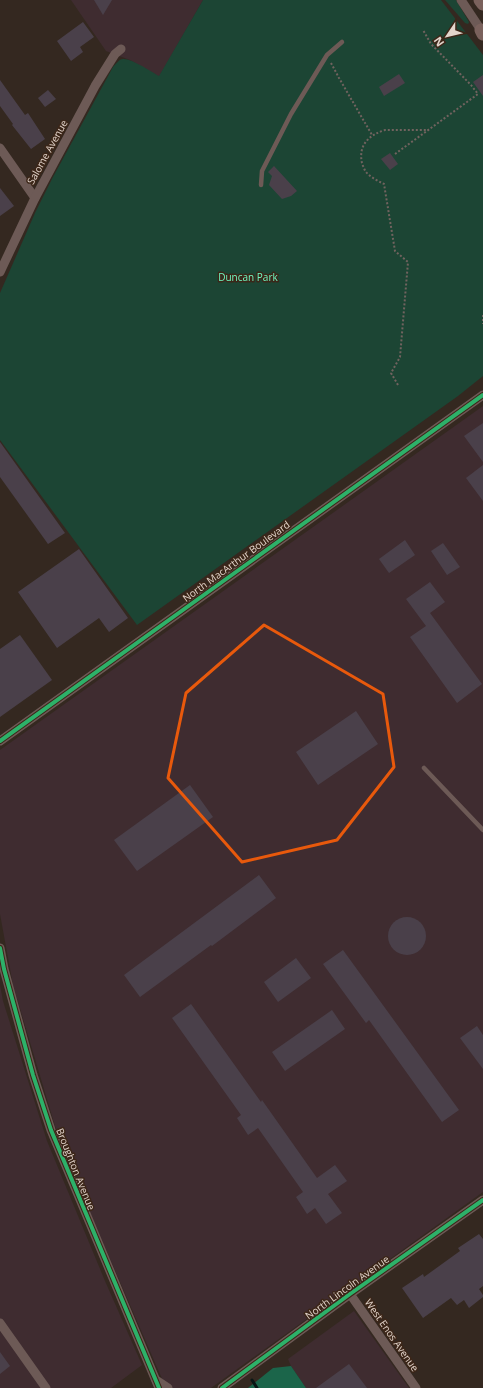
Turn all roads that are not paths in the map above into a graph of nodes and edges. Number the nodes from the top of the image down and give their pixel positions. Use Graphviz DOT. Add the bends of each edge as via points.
graph roads {
  1 [pos="461,0"];
  2 [pos="480,0"];
  3 [pos="483,4"];
  4 [pos="482,32"];
  5 [pos="342,42"];
  6 [pos="122,48"];
  7 [pos="0,148"];
  8 [pos="261,185"];
  9 [pos="35,198"];
  10 [pos="0,272"];
  11 [pos="483,395"];
  12 [pos="0,741"];
  13 [pos="424,768"];
  14 [pos="483,830"];
  15 [pos="0,948"];
  16 [pos="483,1200"];
  17 [pos="350,1294"];
  18 [pos="0,1323"];
  19 [pos="158,1384"];
  20 [pos="46,1388"];
  21 [pos="168,1388"];
  22 [pos="222,1388"];
  23 [pos="416,1388"];
  1 -- 4 [label="street"];
  2 -- 3 [label="main road"];
  5 -- 8 [label="lane" via="327,55 302,93 262,171"];
  6 -- 9 [label="street, Salome Avenue" via="115,54 95,86"];
  7 -- 9 [label="street"];
  9 -- 10 [label="street, Salome Avenue"];
  11 -- 12 [label="street, North MacArthur Boulevard"];
  13 -- 14 [label="lane"];
  15 -- 19 [label="street, Broughton Avenue" via="33,1075 51,1130"];
  16 -- 17 [label="street, North Lincoln Avenue"];
  17 -- 22 [label="street, North Lincoln Avenue"];
  17 -- 23 [label="street, West Enos Avenue"];
  18 -- 20 [label="street"];
  19 -- 21 [label="street"];
}
